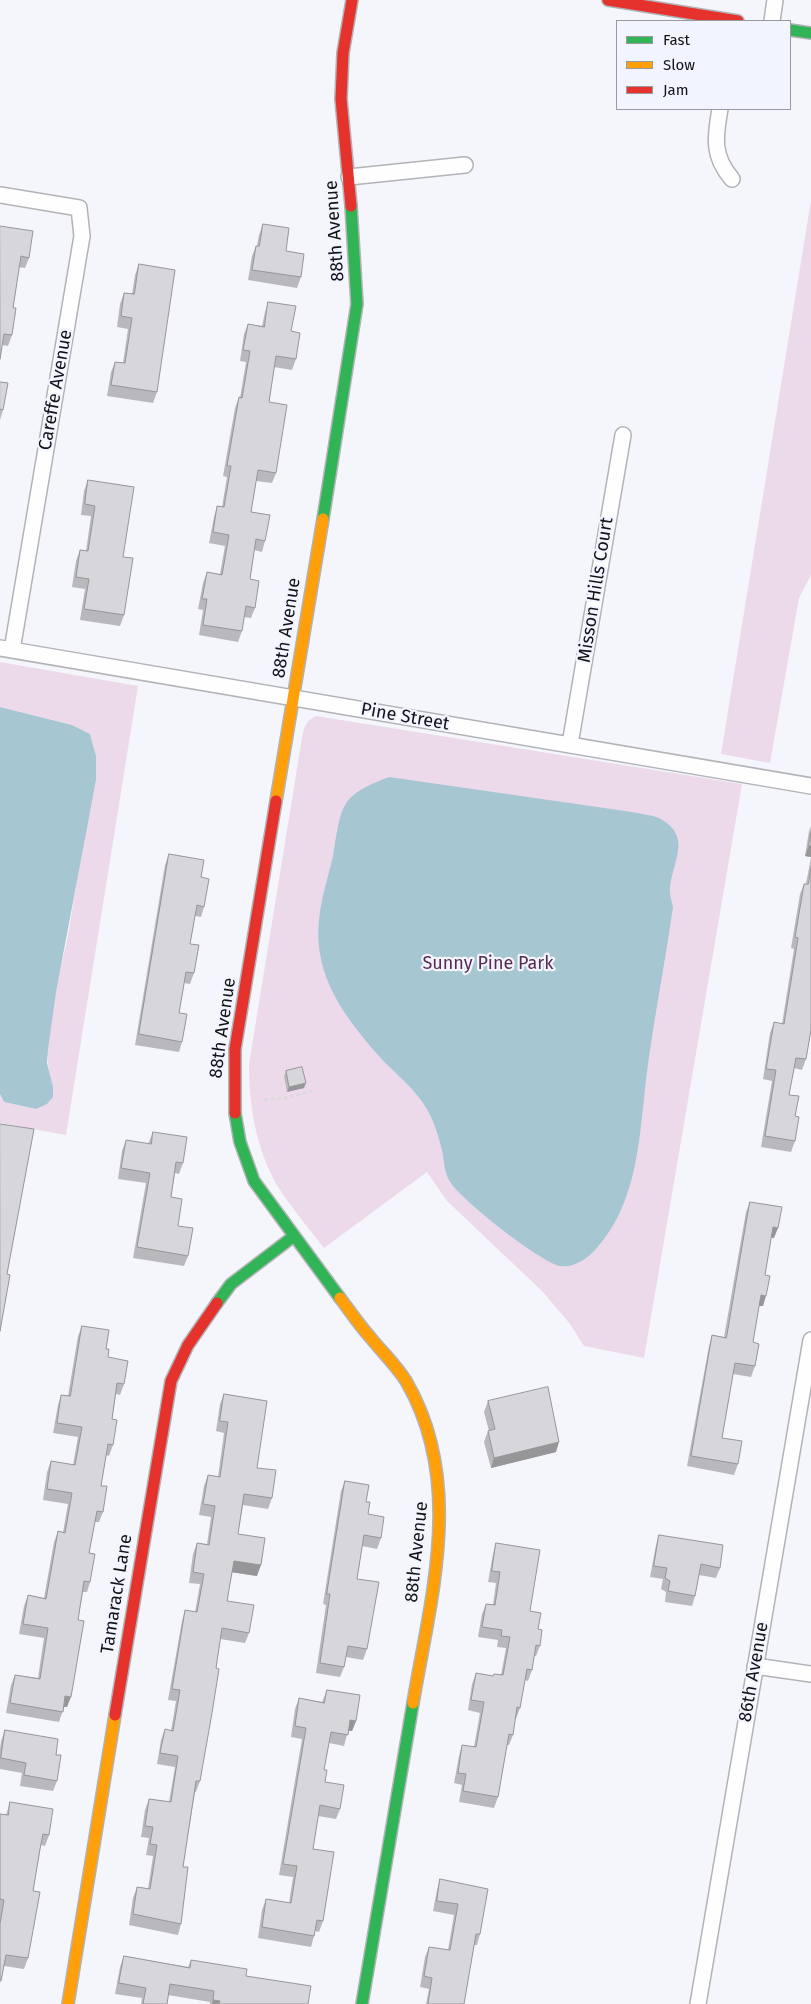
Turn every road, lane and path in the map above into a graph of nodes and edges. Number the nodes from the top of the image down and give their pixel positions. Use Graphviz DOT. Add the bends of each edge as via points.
graph roads {
  1 [pos="352,0"];
  2 [pos="608,0"];
  3 [pos="775,0"];
  4 [pos="730,20"];
  5 [pos="772,20"];
  6 [pos="791,30"];
  7 [pos="811,33"];
  8 [pos="720,110"];
  9 [pos="465,165"];
  10 [pos="349,178"];
  11 [pos="732,179"];
  12 [pos="0,195"];
  13 [pos="623,435"];
  14 [pos="6,649"];
  15 [pos="293,698"];
  16 [pos="570,744"];
  17 [pos="811,786"];
  18 [pos="312,1091"];
  19 [pos="264,1100"];
  20 [pos="294,1236"];
  21 [pos="811,1340"];
  22 [pos="806,1399"];
  23 [pos="755,1666"];
  24 [pos="811,1674"];
  25 [pos="68,2004"];
  26 [pos="362,2004"];
  27 [pos="698,2004"];
  1 -- 10 [label="street, 88th Avenue" via="341,99"];
  2 -- 4 [label="street"];
  3 -- 5 [label="street"];
  6 -- 7 [label="street"];
  8 -- 11 [label="street" via="716,146 721,166"];
  9 -- 10 [label="street"];
  10 -- 15 [label="street, 88th Avenue" via="357,304"];
  12 -- 14 [label="street, Careffe Avenue" via="79,208 82,236"];
  13 -- 16 [label="street, Misson Hills Court"];
  14 -- 15 [label="street, Pine Street"];
  15 -- 16 [label="street, Pine Street"];
  15 -- 20 [label="street, 88th Avenue" via="236,1040 232,1088 238,1134 250,1173"];
  16 -- 17 [label="street, Pine Street"];
  18 -- 19 [label="path"];
  20 -- 25 [label="street, Tamarack Lane" via="231,1284 203,1320 171,1381"];
  20 -- 26 [label="street, 88th Avenue" via="406,1381 431,1439 440,1488 440,1541"];
  21 -- 22 [label="street, 86th Avenue"];
  22 -- 23 [label="street, 86th Avenue"];
  23 -- 24 [label="street"];
  23 -- 27 [label="street, 86th Avenue"];
}
